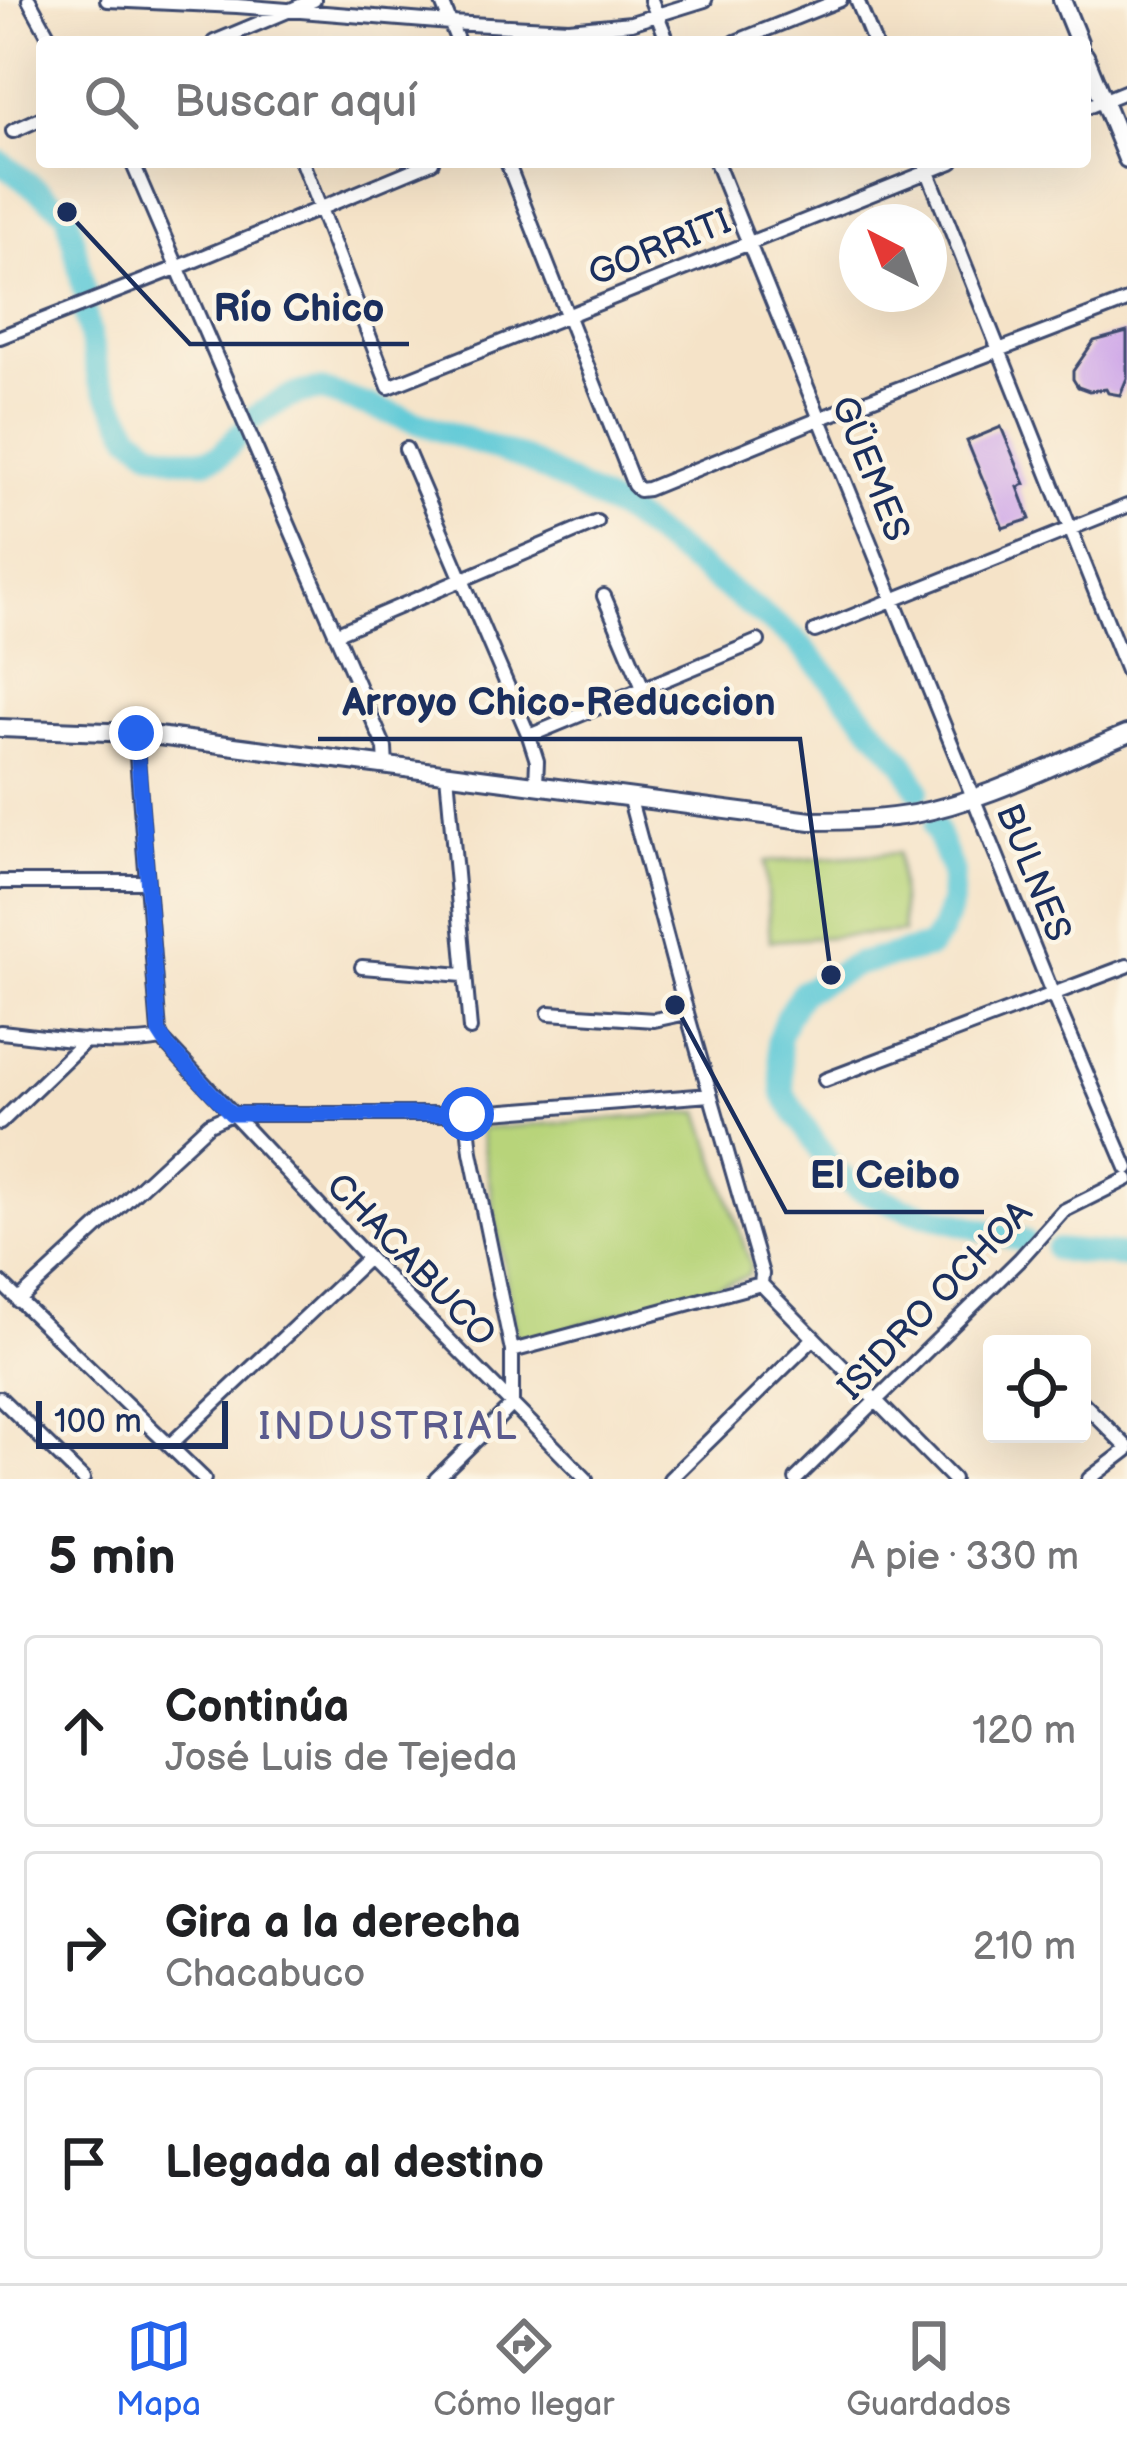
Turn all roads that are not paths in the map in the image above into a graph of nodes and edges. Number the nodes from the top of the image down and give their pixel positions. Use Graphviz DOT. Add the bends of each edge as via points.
graph roads {
  1 [pos="29,0"];
  2 [pos="107,0"];
  3 [pos="314,0"];
  4 [pos="441,0"];
  5 [pos="650,0"];
  6 [pos="705,0"];
  7 [pos="840,0"];
  8 [pos="857,0"];
  9 [pos="1063,0"];
  10 [pos="236,3"];
  11 [pos="286,11"];
  12 [pos="657,16"];
  13 [pos="450,23"];
  14 [pos="247,27"];
  15 [pos="49,36"];
  16 [pos="227,36"];
  17 [pos="251,36"];
  18 [pos="455,36"];
  19 [pos="665,36"];
  20 [pos="750,36"];
  21 [pos="872,36"];
  22 [pos="1077,36"];
  23 [pos="1127,91"];
  24 [pos="1094,104"];
  25 [pos="36,121"];
  26 [pos="13,131"];
  27 [pos="1127,159"];
  28 [pos="135,168"];
  29 [pos="305,168"];
  30 [pos="417,168"];
  31 [pos="509,168"];
  32 [pos="718,168"];
  33 [pos="924,168"];
  34 [pos="926,168"];
  35 [pos="321,207"];
  36 [pos="748,244"];
  37 [pos="179,267"];
  38 [pos="1127,301"];
  39 [pos="567,315"];
  40 [pos="0,337"];
  41 [pos="997,351"];
  42 [pos="819,419"];
  43 [pos="406,449"];
  44 [pos="1127,506"];
  45 [pos="597,523"];
  46 [pos="1070,530"];
  47 [pos="460,581"];
  48 [pos="604,596"];
  49 [pos="894,600"];
  50 [pos="815,631"];
  51 [pos="335,634"];
  52 [pos="758,641"];
  53 [pos="1127,671"];
  54 [pos="643,688"];
  55 [pos="0,728"];
  56 [pos="136,733"];
  57 [pos="1127,734"];
  58 [pos="529,736"];
  59 [pos="386,767"];
  60 [pos="447,774"];
  61 [pos="536,784"];
  62 [pos="629,796"];
  63 [pos="972,797"];
  64 [pos="0,881"];
  65 [pos="146,882"];
  66 [pos="1127,966"];
  67 [pos="362,967"];
  68 [pos="464,975"];
  69 [pos="1053,995"];
  70 [pos="549,1013"];
  71 [pos="687,1013"];
  72 [pos="470,1029"];
  73 [pos="0,1032"];
  74 [pos="162,1039"];
  75 [pos="86,1040"];
  76 [pos="826,1080"];
  77 [pos="710,1095"];
  78 [pos="231,1114"];
  79 [pos="467,1114"];
  80 [pos="0,1123"];
  81 [pos="1127,1168"];
  82 [pos="1127,1179"];
  83 [pos="368,1258"];
  84 [pos="761,1284"];
  85 [pos="7,1293"];
  86 [pos="813,1339"];
  87 [pos="512,1351"];
  88 [pos="0,1398"];
  89 [pos="877,1401"];
  90 [pos="512,1405"];
  91 [pos="1091,1411"];
  92 [pos="170,1445"];
  93 [pos="1127,1449"];
  94 [pos="83,1479"];
  95 [pos="204,1479"];
  96 [pos="436,1479"];
  97 [pos="586,1479"];
  98 [pos="670,1479"];
  99 [pos="796,1479"];
  100 [pos="953,1479"];
  101 [pos="1089,1479"];
  1 -- 15 [label="street"];
  2 -- 10 [label="street"];
  3 -- 11 [label="street"];
  4 -- 13 [label="street"];
  5 -- 12 [label="street"];
  6 -- 12 [label="street"];
  7 -- 20 [label="street"];
  8 -- 21 [label="street"];
  9 -- 22 [label="main road"];
  10 -- 11 [label="street"];
  10 -- 14 [label="street"];
  11 -- 13 [label="street"];
  11 -- 14 [label="street"];
  12 -- 13 [label="street" via="569,29"];
  12 -- 19 [label="street"];
  13 -- 18 [label="street"];
  14 -- 16 [label="street"];
  14 -- 17 [label="street"];
  23 -- 24 [label="street"];
  24 -- 27 [label="main road"];
  25 -- 26 [label="street"];
  28 -- 37 [label="street"];
  29 -- 35 [label="street"];
  30 -- 35 [label="street"];
  31 -- 39 [label="street"];
  32 -- 36 [label="street, GÜEMES"];
  33 -- 36 [label="street, GORRITI"];
  34 -- 41 [label="street"];
  35 -- 37 [label="street"];
  35 -- 39 [label="street, GORRITI" via="389,387"];
  36 -- 39 [label="street, GORRITI"];
  36 -- 42 [label="street, GÜEMES"];
  37 -- 40 [label="street"];
  37 -- 51 [label="street"];
  38 -- 41 [label="street"];
  39 -- 42 [label="street" via="640,490"];
  41 -- 42 [label="street"];
  41 -- 46 [label="street"];
  42 -- 49 [label="street, GÜEMES"];
  43 -- 47 [label="street"];
  44 -- 46 [label="street"];
  45 -- 47 [label="street"];
  46 -- 49 [label="street"];
  46 -- 53 [label="street"];
  47 -- 51 [label="street"];
  47 -- 58 [label="street"];
  48 -- 54 [label="street"];
  49 -- 50 [label="street"];
  49 -- 63 [label="street, GÜEMES"];
  51 -- 59 [label="street"];
  52 -- 54 [label="street"];
  54 -- 58 [label="street"];
  55 -- 56 [label="main road"];
  56 -- 59 [label="main road"];
  56 -- 65 [label="street"];
  57 -- 63 [label="main road"];
  58 -- 61 [label="street"];
  59 -- 60 [label="main road"];
  60 -- 61 [label="main road"];
  60 -- 68 [label="street"];
  61 -- 62 [label="main road"];
  62 -- 63 [label="main road" via="826,821 915,814"];
  62 -- 71 [label="street"];
  63 -- 69 [label="street, BULNES"];
  64 -- 65 [label="street"];
  65 -- 74 [label="street"];
  66 -- 69 [label="street"];
  67 -- 68 [label="street"];
  68 -- 72 [label="street"];
  69 -- 76 [label="street"];
  69 -- 81 [label="street, BULNES"];
  70 -- 71 [label="street" via="654,1020"];
  71 -- 77 [label="street"];
  73 -- 75 [label="street"];
  74 -- 75 [label="street"];
  74 -- 78 [label="street, CHACABUCO"];
  75 -- 80 [label="street"];
  77 -- 79 [label="street"];
  77 -- 84 [label="street"];
  78 -- 79 [label="street"];
  78 -- 83 [label="street, CHACABUCO"];
  78 -- 85 [label="street"];
  79 -- 87 [label="street"];
  82 -- 89 [label="street, ISIDRO OCHOA" via="1063,1211"];
  83 -- 90 [label="street, CHACABUCO"];
  83 -- 92 [label="street"];
  84 -- 86 [label="street"];
  84 -- 87 [label="street"];
  85 -- 92 [label="street"];
  86 -- 89 [label="street"];
  86 -- 98 [label="street"];
  87 -- 90 [label="street"];
  88 -- 94 [label="street"];
  89 -- 99 [label="street, ISIDRO OCHOA"];
  89 -- 100 [label="street"];
  90 -- 96 [label="street"];
  90 -- 97 [label="street, CHACABUCO"];
  91 -- 93 [label="street"];
  92 -- 95 [label="street"];
  93 -- 101 [label="street"];
}
